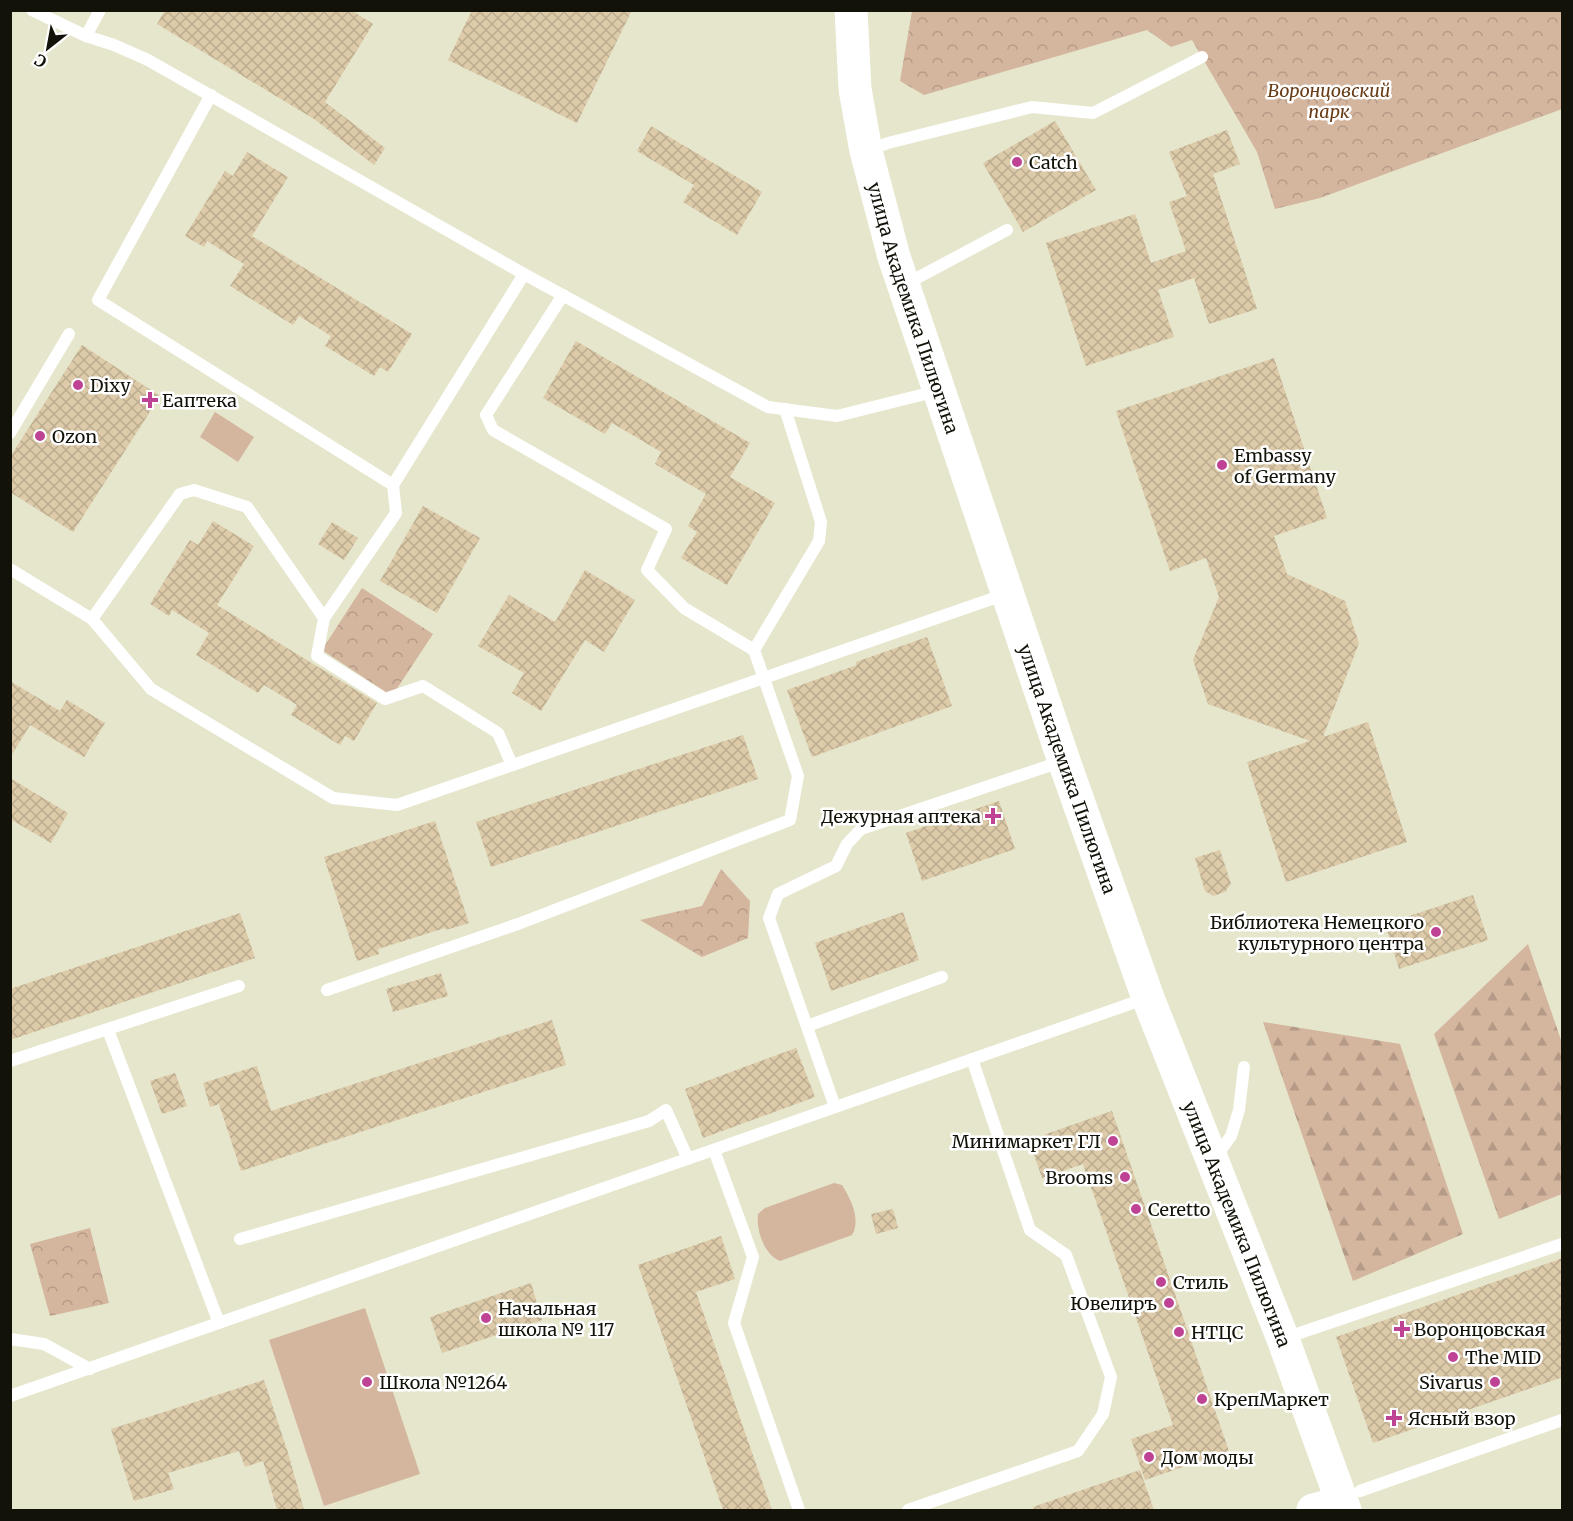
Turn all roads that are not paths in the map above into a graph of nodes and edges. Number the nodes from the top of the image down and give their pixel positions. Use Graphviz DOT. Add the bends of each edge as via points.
graph roads {
  1 [pos="32,10"];
  2 [pos="99,10"];
  3 [pos="851,10"];
  4 [pos="86,36"];
  5 [pos="1202,57"];
  6 [pos="211,95"];
  7 [pos="866,151"];
  8 [pos="1007,230"];
  9 [pos="524,274"];
  10 [pos="903,286"];
  11 [pos="563,295"];
  12 [pos="69,334"];
  13 [pos="938,390"];
  14 [pos="785,409"];
  15 [pos="10,434"];
  16 [pos="393,485"];
  17 [pos="10,569"];
  18 [pos="1007,593"];
  19 [pos="324,618"];
  20 [pos="92,619"];
  21 [pos="754,650"];
  22 [pos="765,677"];
  23 [pos="1064,760"];
  24 [pos="512,765"];
  25 [pos="942,977"];
  26 [pos="239,986"];
  27 [pos="327,990"];
  28 [pos="1148,998"];
  29 [pos="807,1026"];
  30 [pos="108,1030"];
  31 [pos="972,1059"];
  32 [pos="10,1060"];
  33 [pos="1244,1067"];
  34 [pos="836,1107"];
  35 [pos="714,1150"];
  36 [pos="688,1159"];
  37 [pos="1213,1161"];
  38 [pos="240,1239"];
  39 [pos="1563,1244"];
  40 [pos="219,1323"];
  41 [pos="1283,1339"];
  42 [pos="10,1340"];
  43 [pos="90,1368"];
  44 [pos="10,1396"];
  45 [pos="1563,1420"];
  46 [pos="1340,1504"];
  47 [pos="799,1510"];
  48 [pos="908,1510"];
  1 -- 4 [label="lane"];
  2 -- 4 [label="lane"];
  3 -- 7 [label="street, улица Академика Пилюгина" via="855,89"];
  4 -- 6 [label="lane" via="148,60"];
  5 -- 7 [label="lane" via="1093,113 1032,107"];
  6 -- 9 [label="lane"];
  6 -- 16 [label="lane" via="98,300"];
  7 -- 10 [label="street, улица Академика Пилюгина"];
  8 -- 10 [label="lane"];
  9 -- 11 [label="lane"];
  9 -- 16 [label="lane"];
  10 -- 13 [label="street, улица Академика Пилюгина"];
  11 -- 14 [label="lane" via="768,407"];
  11 -- 21 [label="lane" via="486,415 493,430 666,529 647,570 684,608"];
  12 -- 15 [label="lane"];
  13 -- 14 [label="lane" via="837,416"];
  13 -- 18 [label="street, улица Академика Пилюгина"];
  14 -- 21 [label="lane" via="821,522 819,541"];
  16 -- 19 [label="lane" via="396,513"];
  17 -- 20 [label="lane"];
  18 -- 22 [label="lane"];
  18 -- 23 [label="street, улица Академика Пилюгина"];
  19 -- 20 [label="lane" via="248,507 194,490 180,494"];
  19 -- 24 [label="lane" via="317,656 385,699 423,686 498,733"];
  20 -- 24 [label="lane" via="151,689 333,798 397,805"];
  21 -- 22 [label="lane"];
  22 -- 24 [label="lane"];
  22 -- 27 [label="lane" via="798,776 790,820 518,924"];
  23 -- 28 [label="street, улица Академика Пилюгина"];
  23 -- 29 [label="lane" via="861,829 836,866 777,894 769,918"];
  25 -- 29 [label="lane"];
  26 -- 30 [label="lane"];
  28 -- 31 [label="lane"];
  28 -- 37 [label="street, улица Академика Пилюгина"];
  29 -- 34 [label="lane"];
  30 -- 32 [label="lane"];
  30 -- 40 [label="lane"];
  31 -- 34 [label="lane"];
  31 -- 48 [label="lane" via="1030,1230 1066,1255 1111,1377 1102,1414 1078,1451"];
  33 -- 37 [label="lane" via="1239,1110 1231,1136"];
  34 -- 35 [label="lane"];
  35 -- 36 [label="lane"];
  35 -- 47 [label="lane" via="753,1257 734,1323"];
  36 -- 38 [label="lane" via="666,1110 649,1121"];
  36 -- 40 [label="lane"];
  37 -- 41 [label="street, улица Академика Пилюгина"];
  39 -- 41 [label="lane"];
  40 -- 43 [label="lane"];
  41 -- 46 [label="street, улица Академика Пилюгина"];
  42 -- 43 [label="lane" via="44,1344"];
  43 -- 44 [label="lane"];
  45 -- 46 [label="lane"];
}
